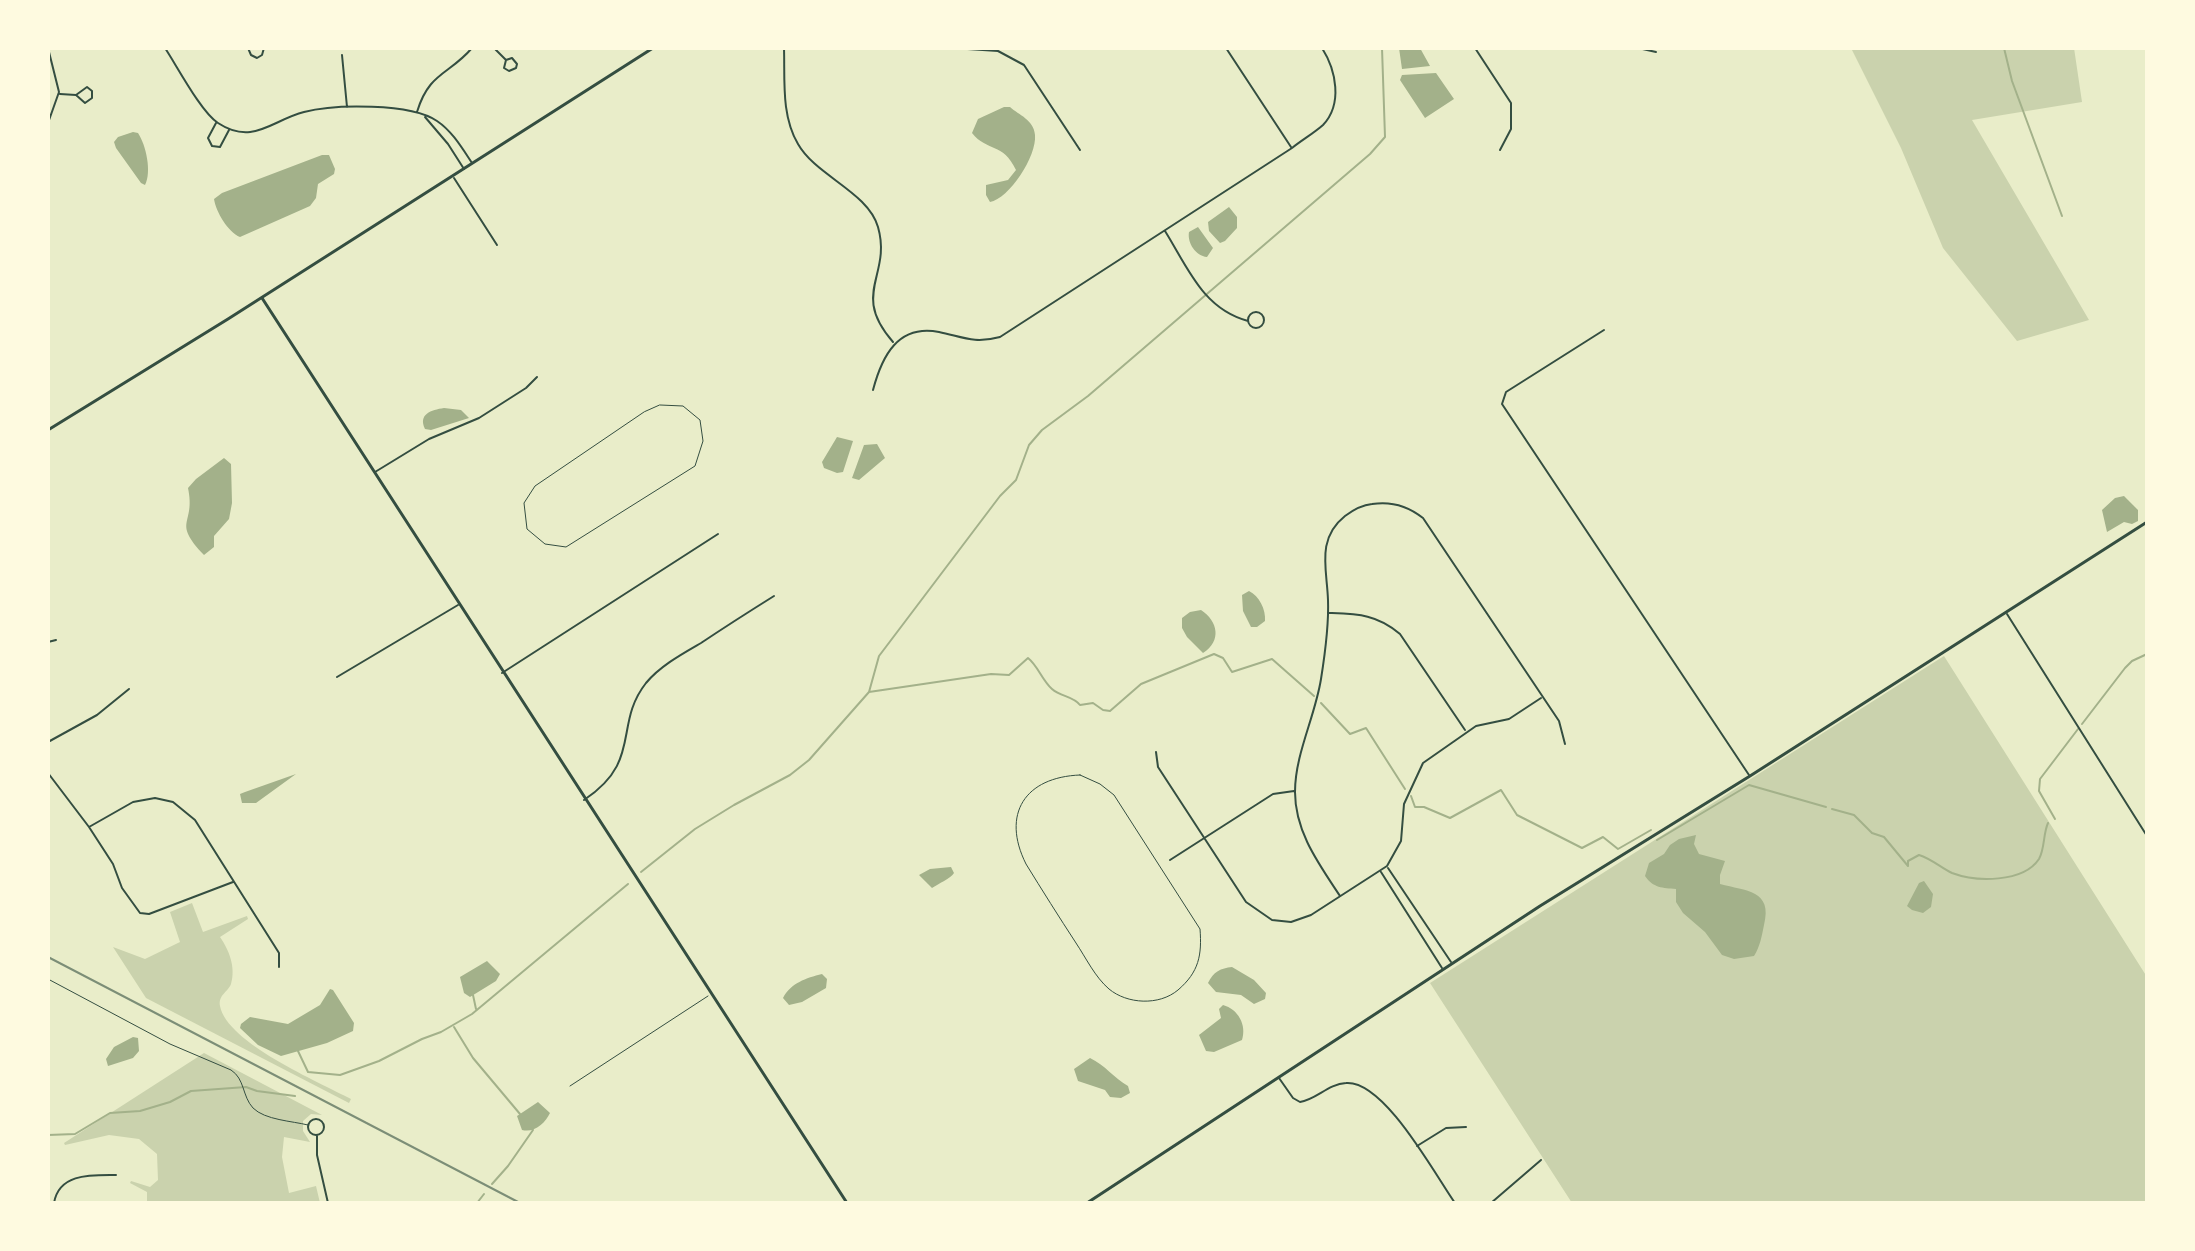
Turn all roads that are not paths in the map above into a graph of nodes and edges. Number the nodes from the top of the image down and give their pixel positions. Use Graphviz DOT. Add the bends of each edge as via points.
graph roads {
  1 [pos="48,48"];
  2 [pos="165,48"];
  3 [pos="248,48"];
  4 [pos="264,48"];
  5 [pos="472,48"];
  6 [pos="494,48"];
  7 [pos="653,48"];
  8 [pos="784,48"];
  9 [pos="952,48"];
  10 [pos="1226,48"];
  11 [pos="1322,48"];
  12 [pos="1475,48"];
  13 [pos="1638,48"];
  14 [pos="1656,52"];
  15 [pos="342,55"];
  16 [pos="506,60"];
  17 [pos="59,94"];
  18 [pos="76,95"];
  19 [pos="347,109"];
  20 [pos="416,113"];
  21 [pos="424,116"];
  22 [pos="217,122"];
  23 [pos="48,123"];
  24 [pos="230,129"];
  25 [pos="1292,148"];
  26 [pos="1080,150"];
  27 [pos="1500,150"];
  28 [pos="473,164"];
  29 [pos="464,170"];
  30 [pos="453,177"];
  31 [pos="1164,230"];
  32 [pos="497,245"];
  33 [pos="262,298"];
  34 [pos="1248,321"];
  35 [pos="1604,330"];
  36 [pos="893,343"];
  37 [pos="537,377"];
  38 [pos="873,390"];
  39 [pos="48,430"];
  40 [pos="374,473"];
  41 [pos="2147,522"];
  42 [pos="718,534"];
  43 [pos="774,596"];
  44 [pos="459,605"];
  45 [pos="1327,613"];
  46 [pos="2006,613"];
  47 [pos="56,640"];
  48 [pos="48,642"];
  49 [pos="502,673"];
  50 [pos="337,677"];
  51 [pos="129,689"];
  52 [pos="1542,697"];
  53 [pos="1466,732"];
  54 [pos="48,742"];
  55 [pos="1565,744"];
  56 [pos="1156,752"];
  57 [pos="48,773"];
  58 [pos="1750,776"];
  59 [pos="1295,791"];
  60 [pos="584,800"];
  61 [pos="89,827"];
  62 [pos="2147,836"];
  63 [pos="1204,839"];
  64 [pos="1170,860"];
  65 [pos="1387,866"];
  66 [pos="1380,871"];
  67 [pos="234,881"];
  68 [pos="1340,896"];
  69 [pos="1452,963"];
  70 [pos="279,967"];
  71 [pos="1443,969"];
  72 [pos="711,994"];
  73 [pos="1279,1077"];
  74 [pos="570,1086"];
  75 [pos="1466,1127"];
  76 [pos="317,1136"];
  77 [pos="1416,1146"];
  78 [pos="1541,1160"];
  79 [pos="116,1175"];
  80 [pos="54,1203"];
  81 [pos="328,1203"];
  82 [pos="847,1203"];
  83 [pos="1087,1203"];
  84 [pos="1455,1203"];
  85 [pos="1491,1203"];
  1 -- 17 [label="street"];
  2 -- 22 [label="street"];
  3 -- 4 [label="street" via="257,58"];
  5 -- 20 [label="street" via="433,80"];
  6 -- 16 [label="street"];
  7 -- 28 [label="street"];
  8 -- 36 [label="street" via="786,115 797,144 867,208 878,226 879,260 871,303"];
  9 -- 26 [label="street" via="998,51 1024,65"];
  10 -- 25 [label="street"];
  11 -- 25 [label="street" via="1335,79 1335,101 1325,123"];
  12 -- 27 [label="street" via="1511,103 1511,129"];
  13 -- 14 [label="street"];
  15 -- 19 [label="street"];
  17 -- 18 [label="street"];
  17 -- 23 [label="street"];
  19 -- 20 [label="street" via="386,107"];
  19 -- 24 [label="street" via="304,112 259,132"];
  20 -- 21 [label="street"];
  21 -- 28 [label="street" via="451,133"];
  21 -- 29 [label="street"];
  22 -- 24 [label="street"];
  22 -- 24 [label="street" via="208,138 212,146 220,147"];
  25 -- 31 [label="street"];
  28 -- 29 [label="street"];
  29 -- 30 [label="street"];
  30 -- 32 [label="street"];
  30 -- 33 [label="street"];
  31 -- 34 [label="street" via="1206,297 1221,311"];
  31 -- 36 [label="street" via="1000,337 982,341 920,331"];
  33 -- 39 [label="street"];
  33 -- 40 [label="street"];
  35 -- 58 [label="street" via="1506,392 1502,404"];
  36 -- 38 [label="street"];
  37 -- 40 [label="street" via="471,423 429,439"];
  40 -- 44 [label="street"];
  41 -- 46 [label="street"];
  42 -- 49 [label="street"];
  43 -- 60 [label="street" via="648,681 636,701 617,770"];
  44 -- 49 [label="street"];
  44 -- 50 [label="street"];
  45 -- 52 [label="street" via="1324,549 1333,527 1363,506 1406,507 1423,518"];
  45 -- 53 [label="street" via="1373,616 1391,626"];
  45 -- 59 [label="street" via="1321,680"];
  46 -- 58 [label="street"];
  46 -- 62 [label="street"];
  47 -- 48 [label="street"];
  49 -- 60 [label="street"];
  51 -- 54 [label="street" via="97,715"];
  52 -- 53 [label="street" via="1509,719"];
  52 -- 55 [label="street" via="1559,721"];
  53 -- 65 [label="street" via="1417,771 1404,804 1401,841"];
  56 -- 63 [label="street" via="1158,767"];
  57 -- 61 [label="street"];
  58 -- 69 [label="street"];
  59 -- 63 [label="street" via="1273,794"];
  59 -- 68 [label="street" via="1307,845"];
  60 -- 72 [label="street"];
  61 -- 67 [label="street" via="133,802 173,802 195,820"];
  61 -- 67 [label="street" via="140,913"];
  63 -- 64 [label="street"];
  63 -- 68 [label="street" via="1246,902 1272,920 1291,922 1311,915"];
  65 -- 66 [label="street"];
  65 -- 69 [label="street"];
  66 -- 68 [label="street"];
  66 -- 71 [label="street"];
  67 -- 70 [label="street" via="279,953"];
  69 -- 71 [label="street"];
  71 -- 73 [label="street"];
  72 -- 74 [label="lane"];
  72 -- 82 [label="street"];
  73 -- 77 [label="street" via="1300,1102 1346,1083 1372,1090"];
  73 -- 83 [label="street"];
  75 -- 77 [label="street" via="1446,1128"];
  76 -- 76 [label="street" via="325,1128 314,1119 309,1133"];
  76 -- 81 [label="street"];
  77 -- 84 [label="street"];
  78 -- 85 [label="street"];
  79 -- 80 [label="street" via="67,1181 56,1191"];
}
